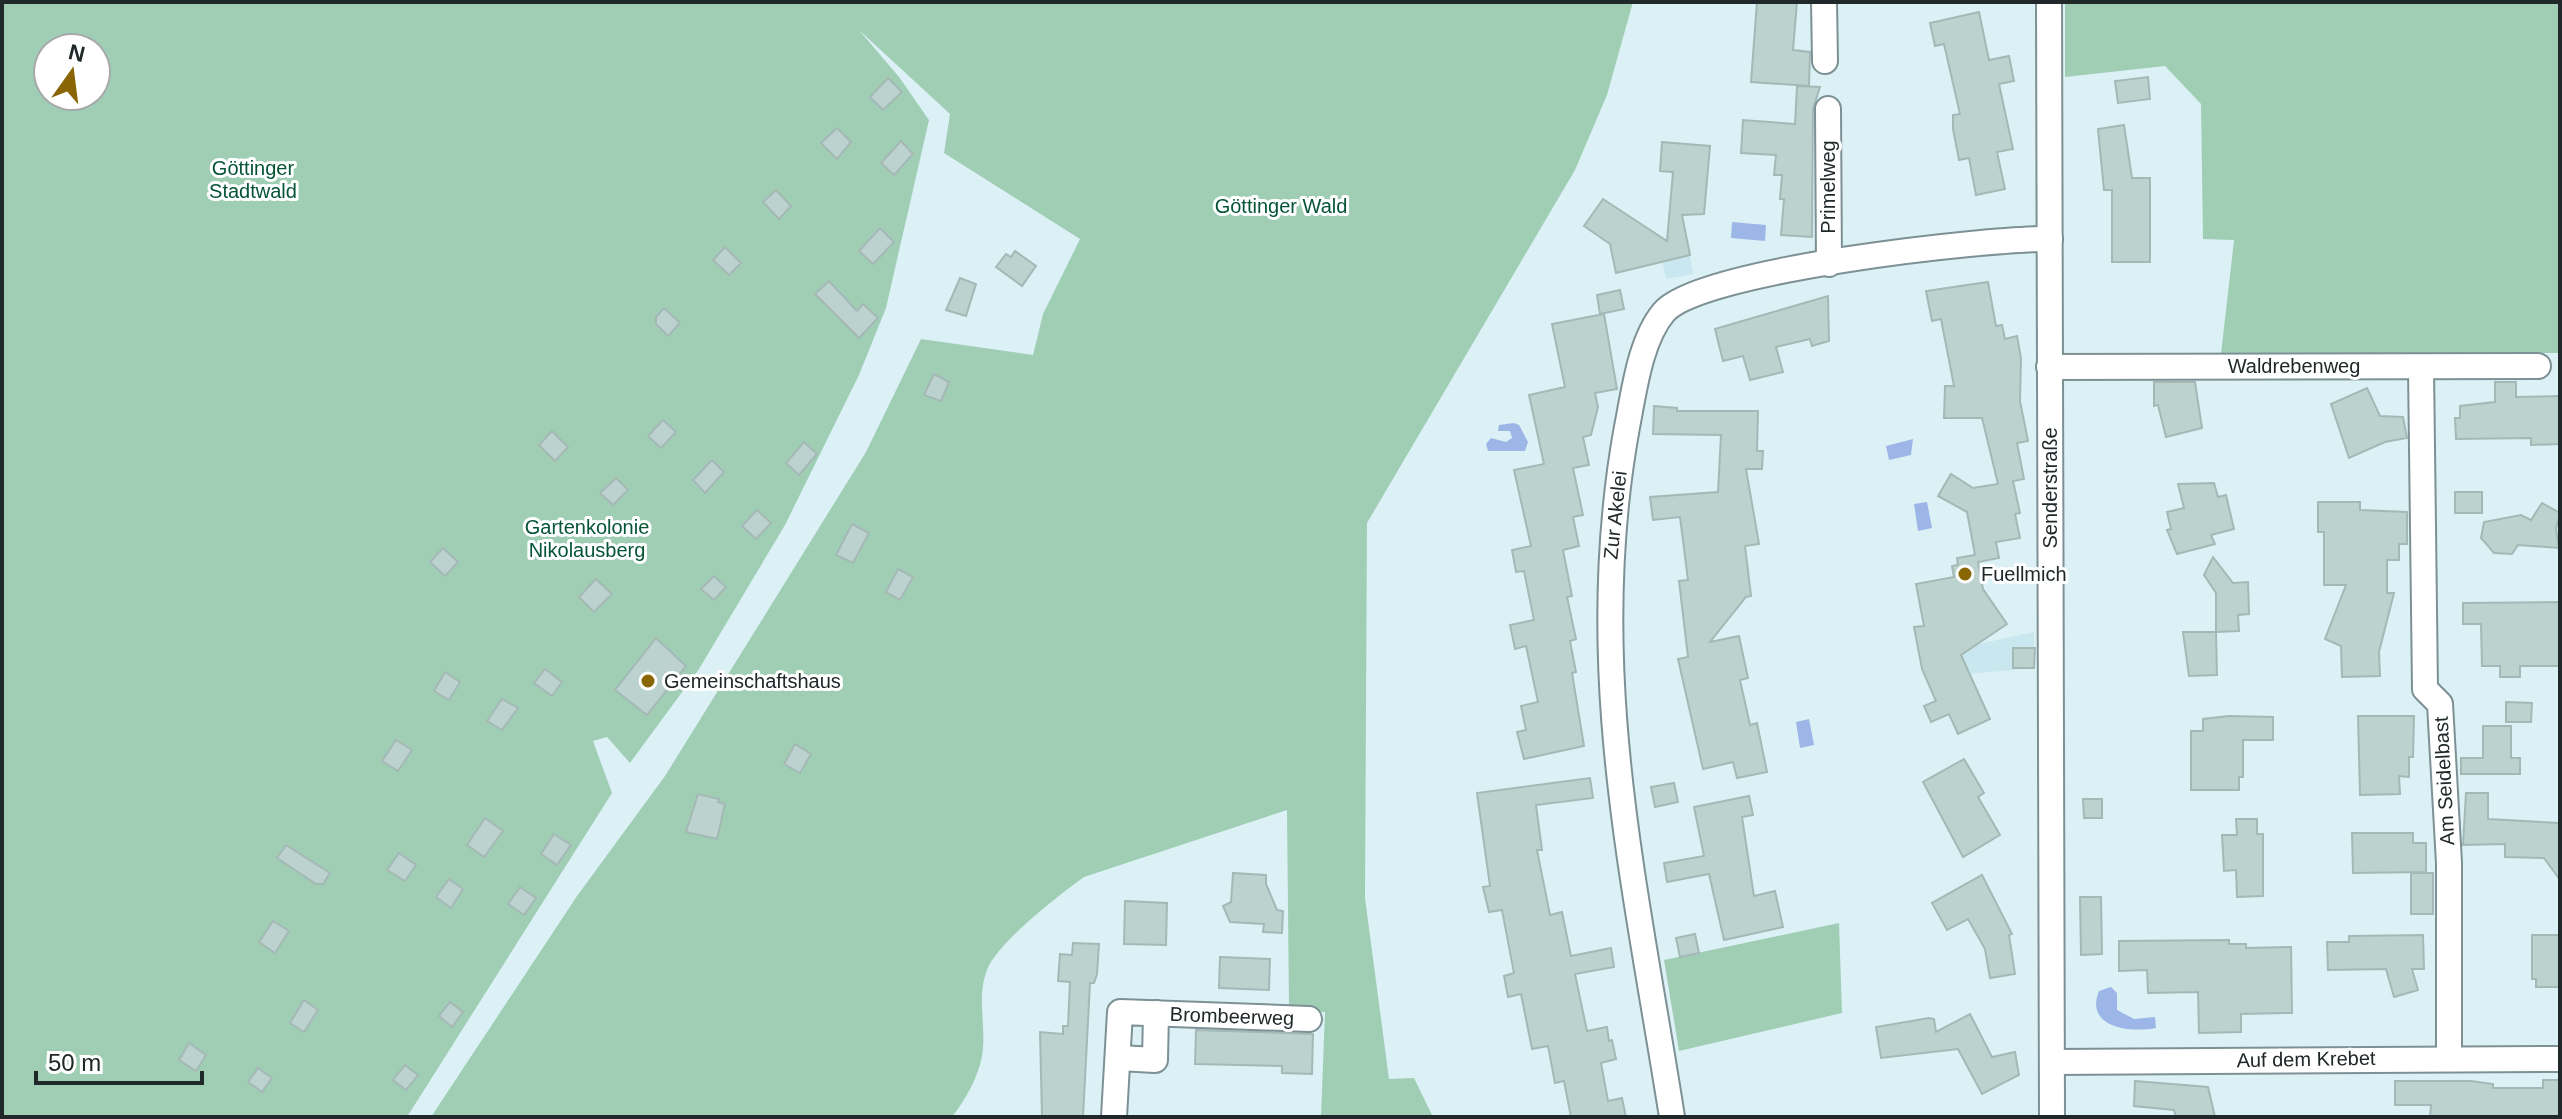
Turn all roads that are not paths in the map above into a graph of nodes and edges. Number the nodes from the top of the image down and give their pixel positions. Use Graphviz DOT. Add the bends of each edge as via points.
graph roads {
  1 [pos="1824,2"];
  2 [pos="2049,2"];
  3 [pos="1825,61"];
  4 [pos="1828,109"];
  5 [pos="2050,239"];
  6 [pos="1829,264"];
  7 [pos="2538,366"];
  8 [pos="2049,367"];
  9 [pos="2421,367"];
  10 [pos="1156,1013"];
  11 [pos="1309,1019"];
  12 [pos="1119,1058"];
  13 [pos="2449,1058"];
  14 [pos="2560,1059"];
  15 [pos="2052,1062"];
  16 [pos="1114,1117"];
  17 [pos="1124,1117"];
  18 [pos="1672,1117"];
  19 [pos="2052,1117"];
  1 -- 3 [label="street"];
  2 -- 5 [label="street, Senderstraße"];
  4 -- 6 [label="street, Primelweg"];
  5 -- 6 [label="street, Zur Akelei" via="1953,244"];
  5 -- 8 [label="street, Senderstraße"];
  6 -- 18 [label="street, Zur Akelei" via="1696,291 1665,311 1645,354 1619,475 1608,598 1615,746"];
  7 -- 9 [label="street, Waldrebenweg"];
  8 -- 9 [label="street, Waldrebenweg"];
  8 -- 15 [label="street, Senderstraße"];
  9 -- 13 [label="street, Am Seidelbast" via="2425,689 2440,704 2449,863"];
  10 -- 11 [label="street, Brombeerweg"];
  10 -- 12 [label="street, Brombeerweg" via="1120,1012"];
  10 -- 12 [label="street, Brombeerweg" via="1155,1060"];
  12 -- 16 [label="street, Brombeerweg"];
  13 -- 14 [label="street, Auf dem Krebet"];
  13 -- 15 [label="street, Auf dem Krebet"];
  15 -- 19 [label="street, Senderstraße"];
  16 -- 17 [label="street, Brombeerweg"];
}
